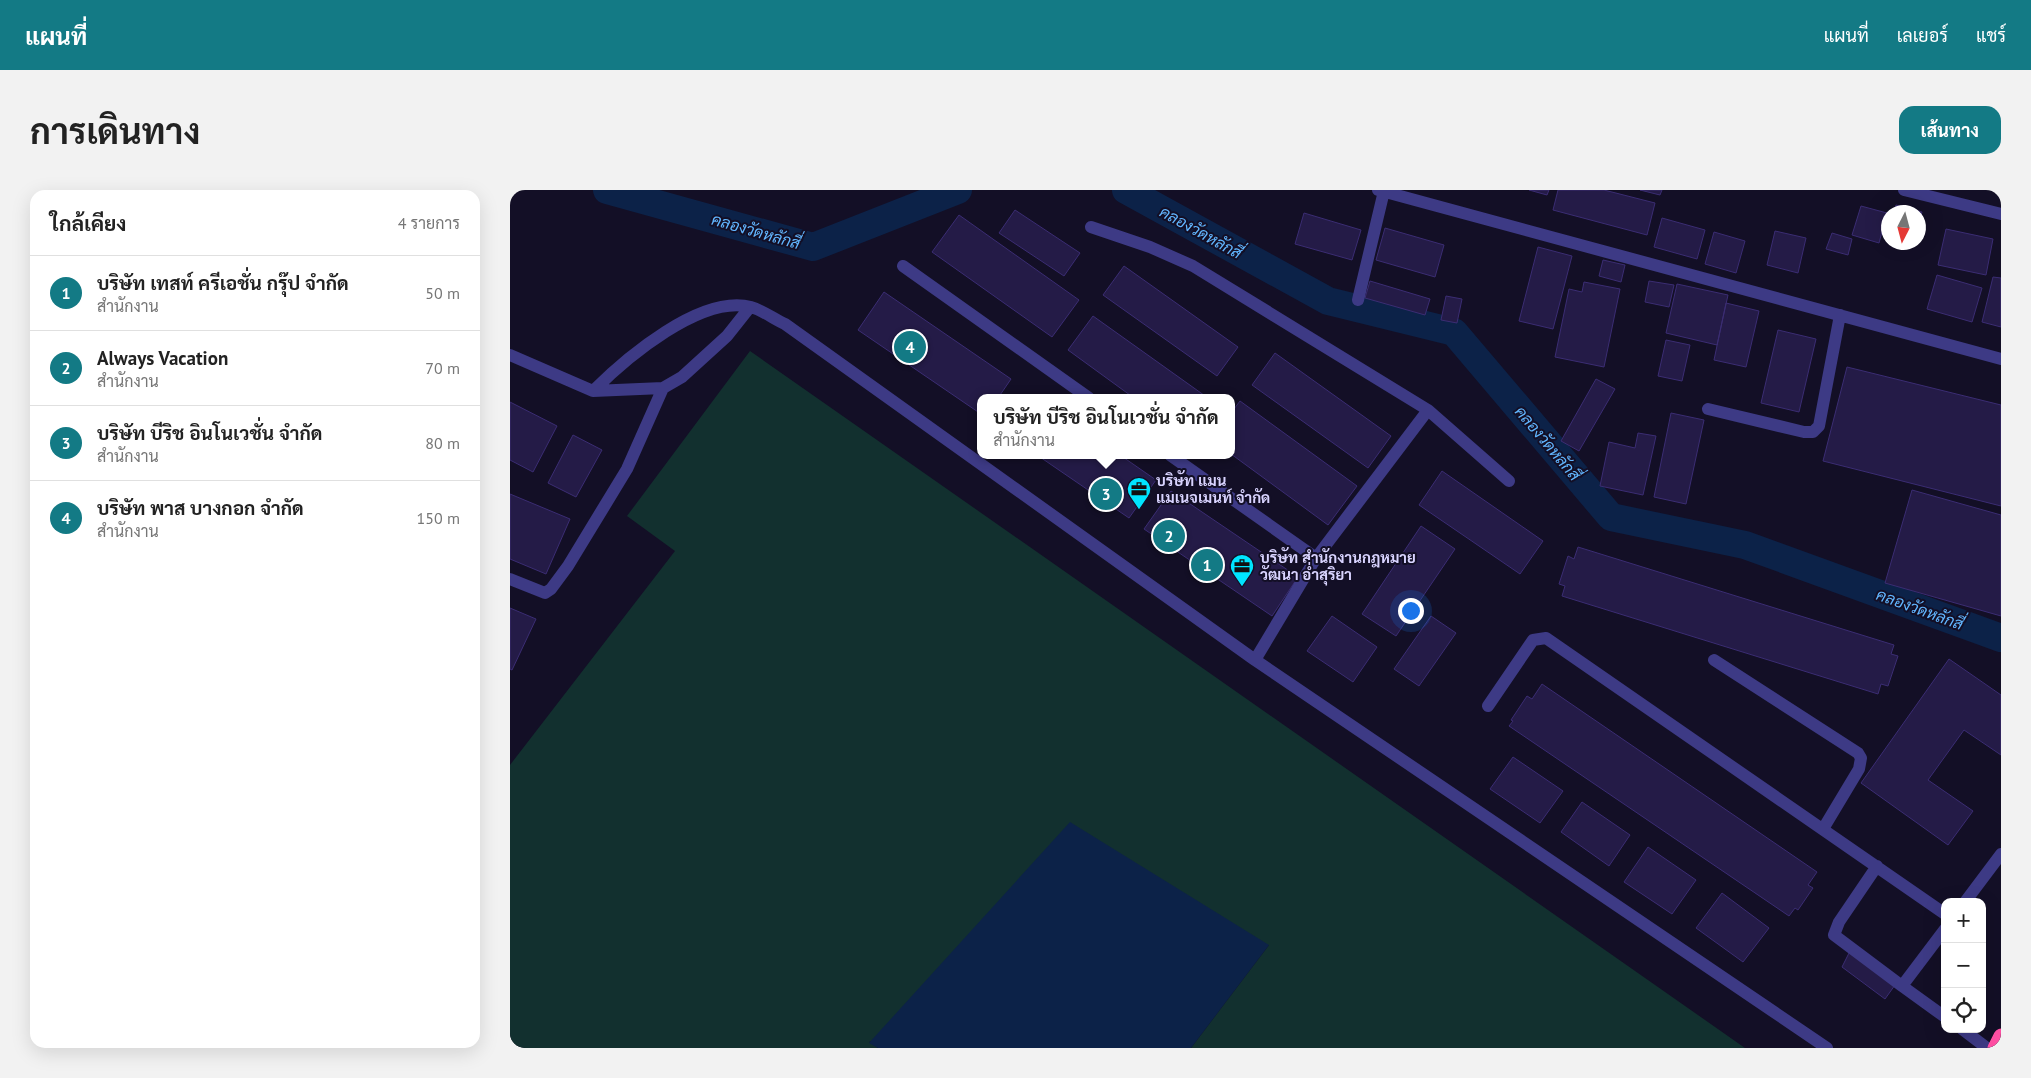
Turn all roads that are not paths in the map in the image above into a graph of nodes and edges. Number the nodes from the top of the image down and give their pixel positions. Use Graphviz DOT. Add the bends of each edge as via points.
graph roads {
  1 [pos="1904,190"];
  2 [pos="1381,191"];
  3 [pos="2001,214"];
  4 [pos="1091,227"];
  5 [pos="903,266"];
  6 [pos="1358,300"];
  7 [pos="750,307"];
  8 [pos="1840,315"];
  9 [pos="510,355"];
  10 [pos="2001,359"];
  11 [pos="663,388"];
  12 [pos="593,391"];
  13 [pos="1083,394"];
  14 [pos="1708,409"];
  15 [pos="1428,410"];
  16 [pos="1176,459"];
  17 [pos="1509,482"];
  18 [pos="1316,558"];
  19 [pos="510,579"];
  20 [pos="1255,660"];
  21 [pos="1714,660"];
  22 [pos="1488,706"];
  23 [pos="1823,829"];
  24 [pos="2001,854"];
  25 [pos="1877,866"];
  26 [pos="1968,898"];
  27 [pos="1941,911"];
  28 [pos="1941,934"];
  29 [pos="1902,986"];
  30 [pos="1941,1014"];
  31 [pos="1967,1033"];
  32 [pos="2001,1036"];
  33 [pos="1827,1048"];
  34 [pos="1987,1048"];
  35 [pos="1995,1048"];
  1 -- 3 [label="street"];
  2 -- 6 [label="street"];
  2 -- 8 [label="street"];
  4 -- 15 [label="street" via="1193,266"];
  5 -- 13 [label="street"];
  7 -- 11 [label="street" via="728,336 682,377"];
  7 -- 12 [label="street" via="714,307 681,321 624,360"];
  7 -- 20 [label="street" via="785,324"];
  8 -- 10 [label="street"];
  8 -- 14 [label="street" via="1819,426 1813,432"];
  9 -- 12 [label="street"];
  11 -- 12 [label="street"];
  11 -- 19 [label="street" via="627,469 568,566 550,589 545,593"];
  15 -- 17 [label="street"];
  15 -- 18 [label="street"];
  16 -- 18 [label="street"];
  18 -- 20 [label="street"];
  20 -- 33 [label="street"];
  21 -- 23 [label="street" via="1858,753 1861,758 1859,769"];
  22 -- 23 [label="street" via="1529,645 1539,637 1546,638"];
  23 -- 25 [label="street"];
  24 -- 26 [label="street"];
  25 -- 27 [label="street"];
  25 -- 29 [label="street" via="1839,922 1834,935"];
  28 -- 29 [label="street"];
  29 -- 30 [label="street"];
  31 -- 34 [label="street"];
  32 -- 35 [label="highway, bridge"];
}
